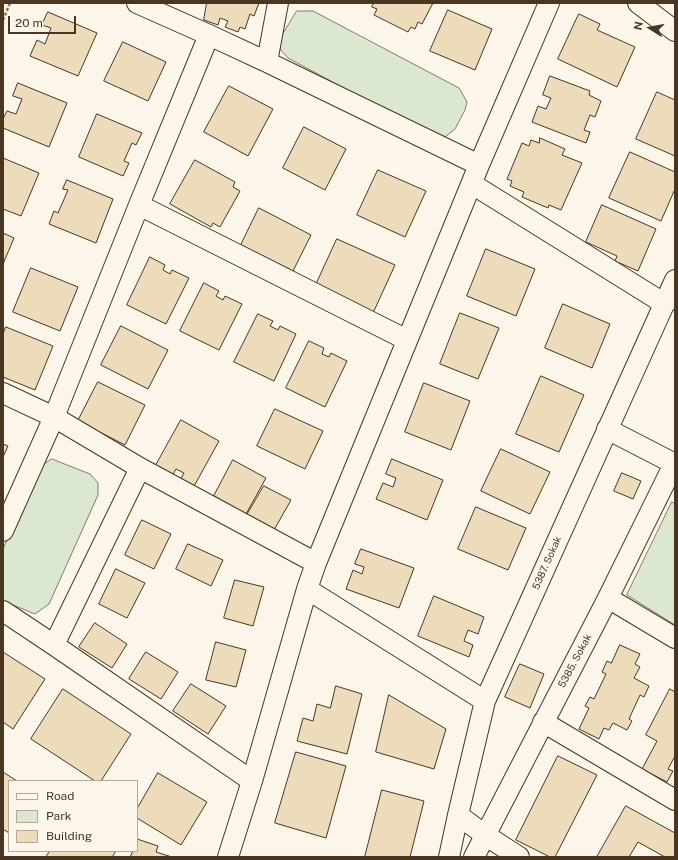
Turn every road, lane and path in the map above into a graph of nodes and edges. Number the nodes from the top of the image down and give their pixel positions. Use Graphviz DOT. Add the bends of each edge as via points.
graph roads {
  1 [pos="10,3"];
  2 [pos="138,3"];
  3 [pos="278,3"];
  4 [pos="549,3"];
  5 [pos="638,3"];
  6 [pos="3,20"];
  7 [pos="675,30"];
  8 [pos="209,34"];
  9 [pos="267,62"];
  10 [pos="479,165"];
  11 [pos="472,184"];
  12 [pos="139,205"];
  13 [pos="675,280"];
  14 [pos="664,304"];
  15 [pos="407,340"];
  16 [pos="3,393"];
  17 [pos="54,417"];
  18 [pos="607,430"];
  19 [pos="674,464"];
  20 [pos="140,468"];
  21 [pos="3,531"];
  22 [pos="316,562"];
  23 [pos="307,589"];
  24 [pos="608,598"];
  25 [pos="3,611"];
  26 [pos="675,638"];
  27 [pos="54,645"];
  28 [pos="486,701"];
  29 [pos="543,722"];
  30 [pos="252,781"];
  31 [pos="675,800"];
  32 [pos="458,815"];
  33 [pos="485,835"];
  34 [pos="228,857"];
  35 [pos="449,857"];
  36 [pos="474,857"];
  37 [pos="519,857"];
  1 -- 6 [label="path"];
  2 -- 8 [label="street"];
  3 -- 9 [label="street"];
  4 -- 10 [label="street"];
  5 -- 7 [label="street"];
  8 -- 9 [label="street"];
  8 -- 12 [label="street"];
  9 -- 10 [label="street"];
  10 -- 11 [label="street"];
  11 -- 14 [label="street"];
  11 -- 15 [label="street"];
  12 -- 15 [label="street"];
  12 -- 17 [label="street"];
  13 -- 14 [label="street, 5387. Sokak"];
  14 -- 18 [label="street, 5387. Sokak"];
  15 -- 22 [label="street"];
  16 -- 17 [label="street"];
  17 -- 20 [label="street"];
  17 -- 21 [label="street"];
  18 -- 19 [label="street"];
  18 -- 28 [label="street, 5387. Sokak"];
  19 -- 24 [label="street, 5385. Sokak"];
  20 -- 22 [label="street"];
  20 -- 27 [label="street"];
  22 -- 23 [label="street"];
  23 -- 28 [label="street"];
  23 -- 30 [label="street"];
  24 -- 26 [label="street"];
  24 -- 29 [label="street, 5385. Sokak"];
  25 -- 27 [label="street"];
  27 -- 30 [label="street"];
  28 -- 32 [label="street, 5387. Sokak"];
  29 -- 31 [label="street"];
  29 -- 33 [label="street, 5385. Sokak"];
  30 -- 34 [label="street"];
  32 -- 33 [label="street"];
  32 -- 35 [label="street, 5387. Sokak"];
  33 -- 36 [label="street, 5385. Sokak"];
  33 -- 37 [label="street"];
}
